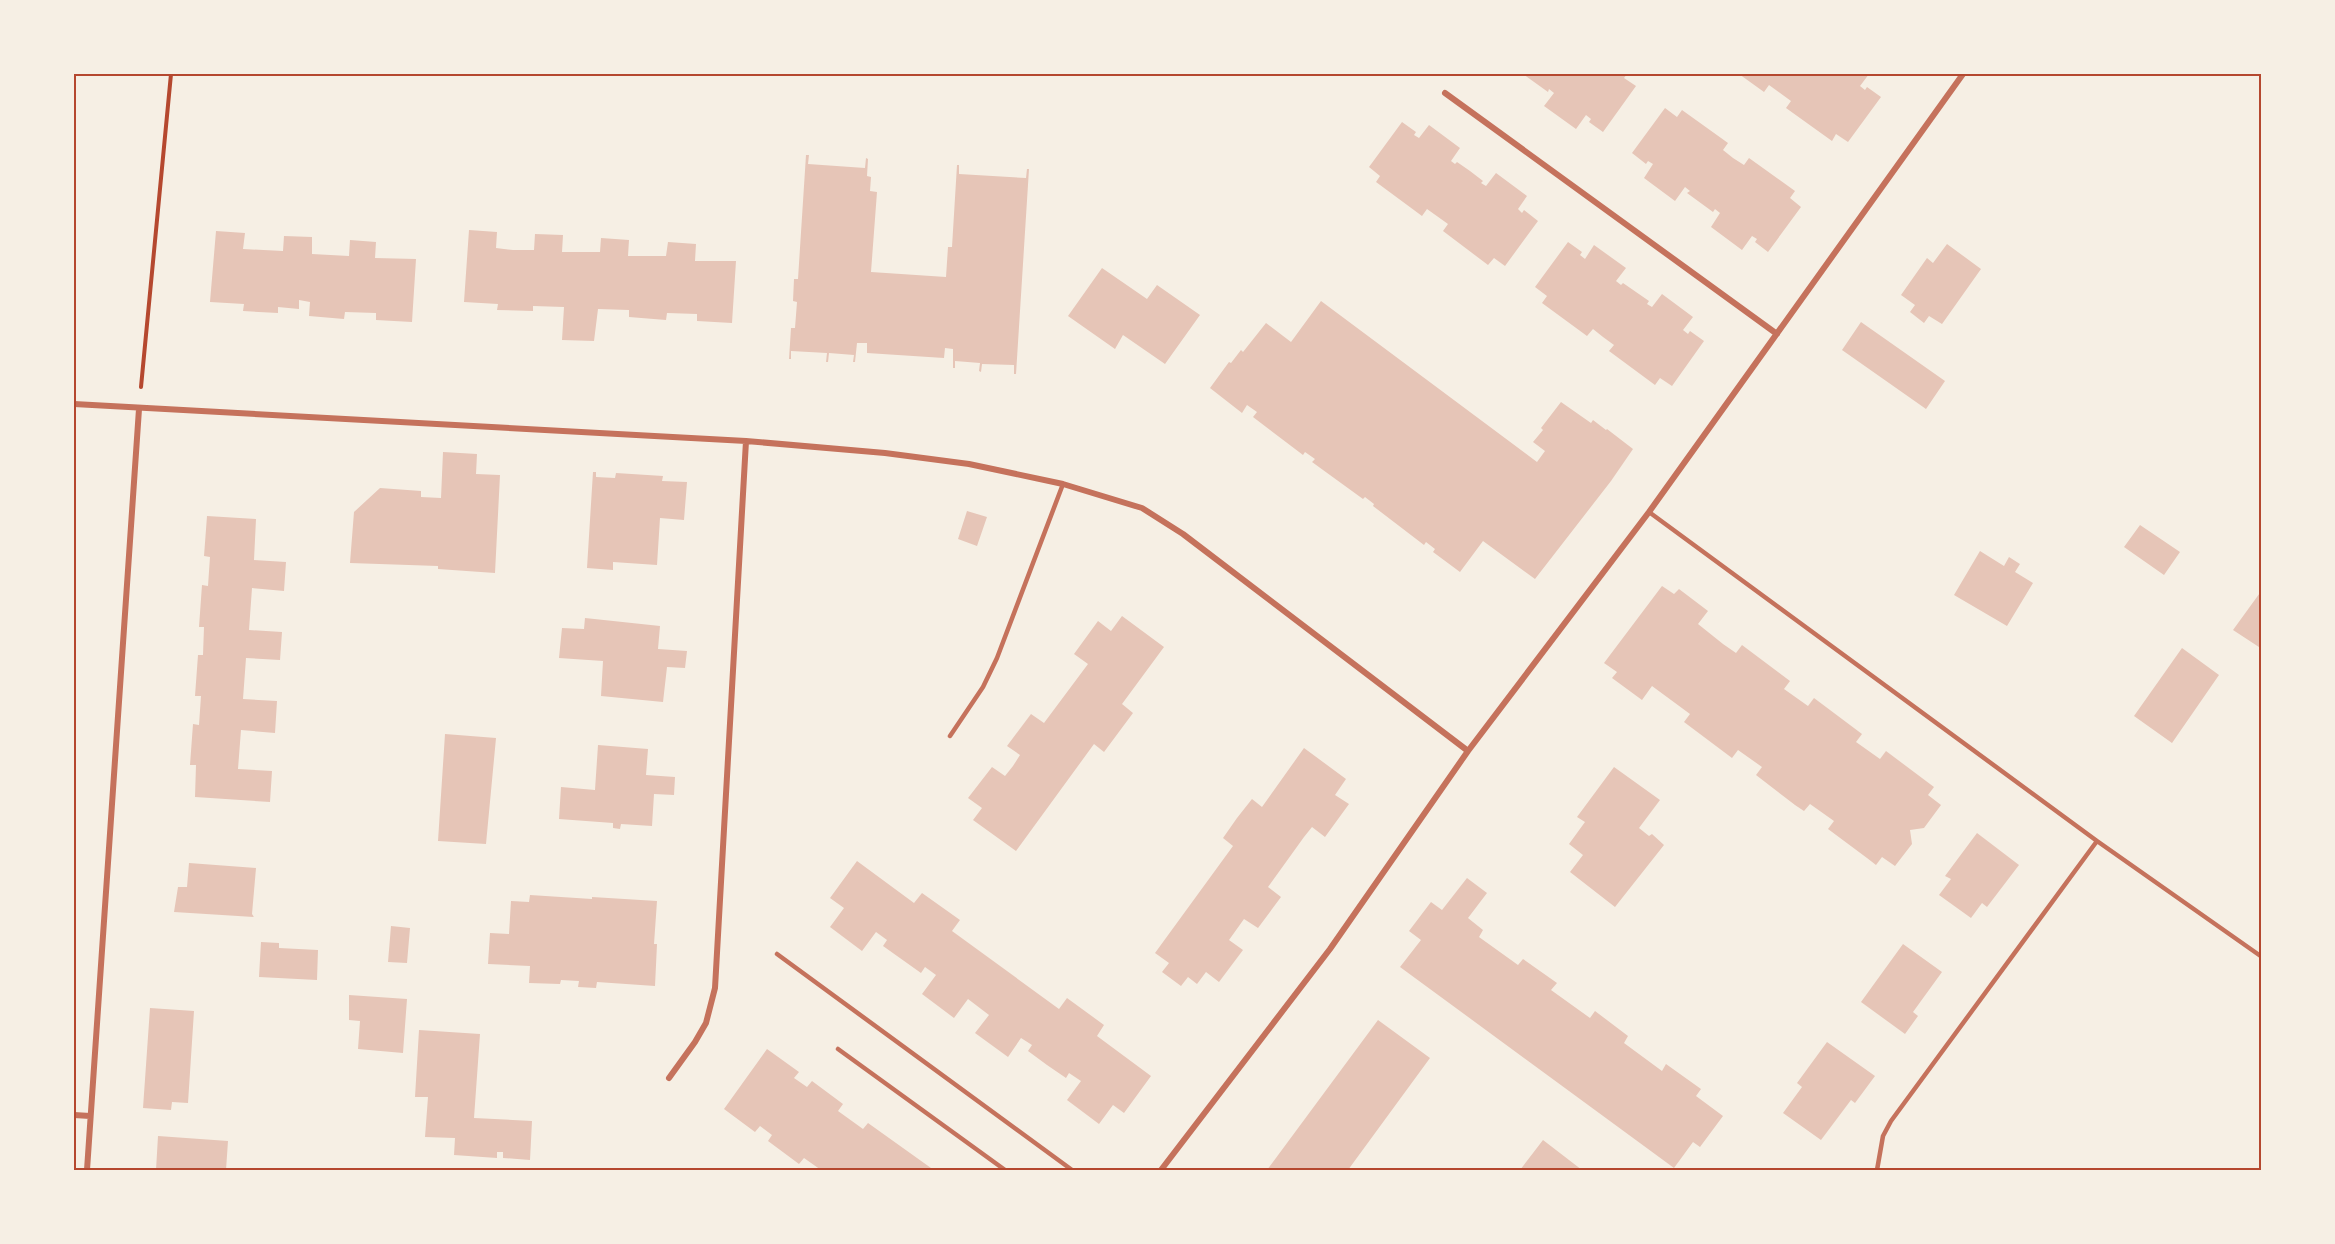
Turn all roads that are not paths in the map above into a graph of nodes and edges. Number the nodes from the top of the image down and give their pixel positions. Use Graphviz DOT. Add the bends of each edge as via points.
graph roads {
  1 [pos="1964,74"];
  2 [pos="1445,93"];
  3 [pos="1777,334"];
  4 [pos="74,404"];
  5 [pos="139,409"];
  6 [pos="746,441"];
  7 [pos="1063,484"];
  8 [pos="1649,512"];
  9 [pos="950,736"];
  10 [pos="1468,752"];
  11 [pos="2097,841"];
  12 [pos="777,954"];
  13 [pos="2262,957"];
  14 [pos="838,1049"];
  15 [pos="669,1078"];
  16 [pos="74,1114"];
  17 [pos="90,1116"];
  18 [pos="87,1170"];
  19 [pos="1005,1170"];
  20 [pos="1072,1170"];
  21 [pos="1161,1170"];
  22 [pos="1877,1170"];
  1 -- 3 [label="street"];
  2 -- 3 [label="street"];
  3 -- 8 [label="street"];
  4 -- 5 [label="street"];
  5 -- 6 [label="street"];
  5 -- 17 [label="street"];
  6 -- 7 [label="street" via="969,464"];
  6 -- 15 [label="street" via="715,988 706,1023"];
  7 -- 9 [label="lane" via="997,658"];
  7 -- 10 [label="street" via="1142,508 1183,534"];
  8 -- 10 [label="street"];
  8 -- 11 [label="lane"];
  10 -- 21 [label="street" via="1330,950"];
  11 -- 13 [label="lane"];
  11 -- 22 [label="lane" via="1891,1121 1883,1136"];
  12 -- 20 [label="lane"];
  14 -- 19 [label="lane"];
  16 -- 17 [label="street"];
  17 -- 18 [label="street"];
}
